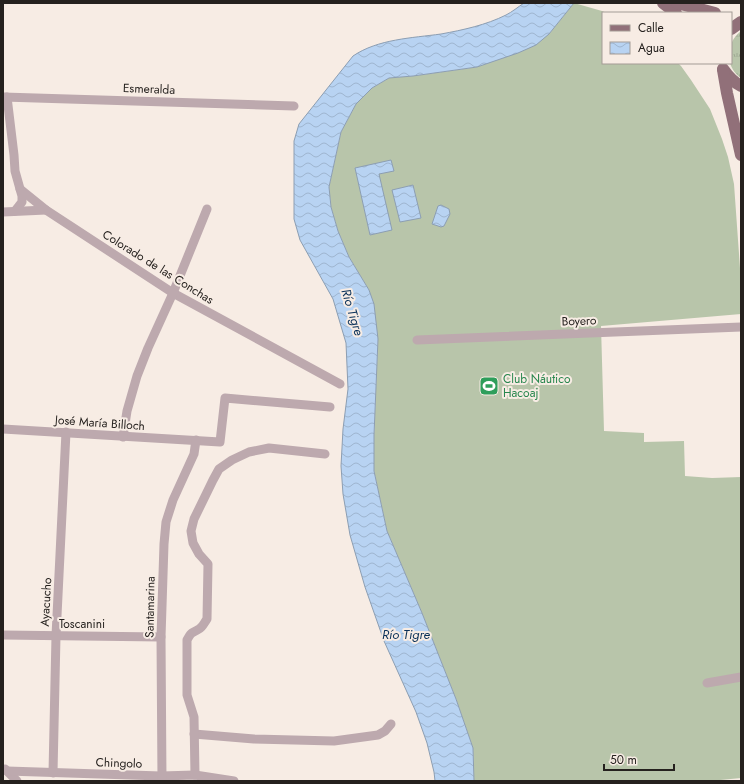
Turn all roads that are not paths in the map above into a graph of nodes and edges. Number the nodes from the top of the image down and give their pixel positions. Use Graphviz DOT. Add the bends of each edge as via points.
graph roads {
  1 [pos="663,3"];
  2 [pos="677,3"];
  3 [pos="675,12"];
  4 [pos="711,12"];
  5 [pos="741,21"];
  6 [pos="732,28"];
  7 [pos="721,65"];
  8 [pos="741,86"];
  9 [pos="5,97"];
  10 [pos="294,106"];
  11 [pos="741,155"];
  12 [pos="20,189"];
  13 [pos="46,210"];
  14 [pos="207,210"];
  15 [pos="15,211"];
  16 [pos="3,212"];
  17 [pos="173,293"];
  18 [pos="741,326"];
  19 [pos="417,340"];
  20 [pos="340,384"];
  21 [pos="330,407"];
  22 [pos="3,429"];
  23 [pos="66,432"];
  24 [pos="123,437"];
  25 [pos="196,440"];
  26 [pos="325,454"];
  27 [pos="3,635"];
  28 [pos="56,636"];
  29 [pos="161,637"];
  30 [pos="741,677"];
  31 [pos="706,683"];
  32 [pos="391,724"];
  33 [pos="194,734"];
  34 [pos="5,769"];
  35 [pos="53,773"];
  36 [pos="195,776"];
  37 [pos="161,778"];
  38 [pos="17,781"];
  39 [pos="232,781"];
  1 -- 3 [label="main road"];
  2 -- 4 [label="main road"];
  5 -- 6 [label="main road"];
  7 -- 8 [label="main road" via="730,78"];
  7 -- 11 [label="main road"];
  9 -- 10 [label="street, Esmeralda"];
  9 -- 12 [label="street" via="15,171"];
  12 -- 13 [label="street, Colorado de las Conchas"];
  12 -- 15 [label="street" via="22,202"];
  13 -- 15 [label="street"];
  13 -- 17 [label="street, Colorado de las Conchas"];
  14 -- 17 [label="street"];
  15 -- 16 [label="street"];
  17 -- 20 [label="street, Colorado de las Conchas"];
  17 -- 24 [label="street" via="137,376"];
  18 -- 19 [label="street, Boyero"];
  21 -- 25 [label="street, José María Billoch" via="225,398 220,442"];
  22 -- 23 [label="street, José María Billoch"];
  23 -- 24 [label="street, José María Billoch"];
  23 -- 28 [label="street, Ayacucho"];
  24 -- 25 [label="street, José María Billoch"];
  25 -- 29 [label="street, Santamarina" via="194,454 166,522"];
  26 -- 33 [label="street" via="269,448 249,452 232,460 219,469 194,518 191,531 193,542 208,564 206,619 203,626 191,633 187,640 187,695 194,717"];
  27 -- 28 [label="street, Toscanini"];
  28 -- 29 [label="street, Toscanini"];
  28 -- 35 [label="street, Ayacucho"];
  29 -- 37 [label="street, Santamarina"];
  30 -- 31 [label="street"];
  32 -- 33 [label="street" via="378,735 334,741"];
  33 -- 36 [label="street"];
  34 -- 35 [label="street, Chingolo"];
  34 -- 38 [label="street"];
  35 -- 37 [label="street, Chingolo"];
  36 -- 37 [label="street, Chingolo"];
  36 -- 39 [label="street, Chingolo"];
}
